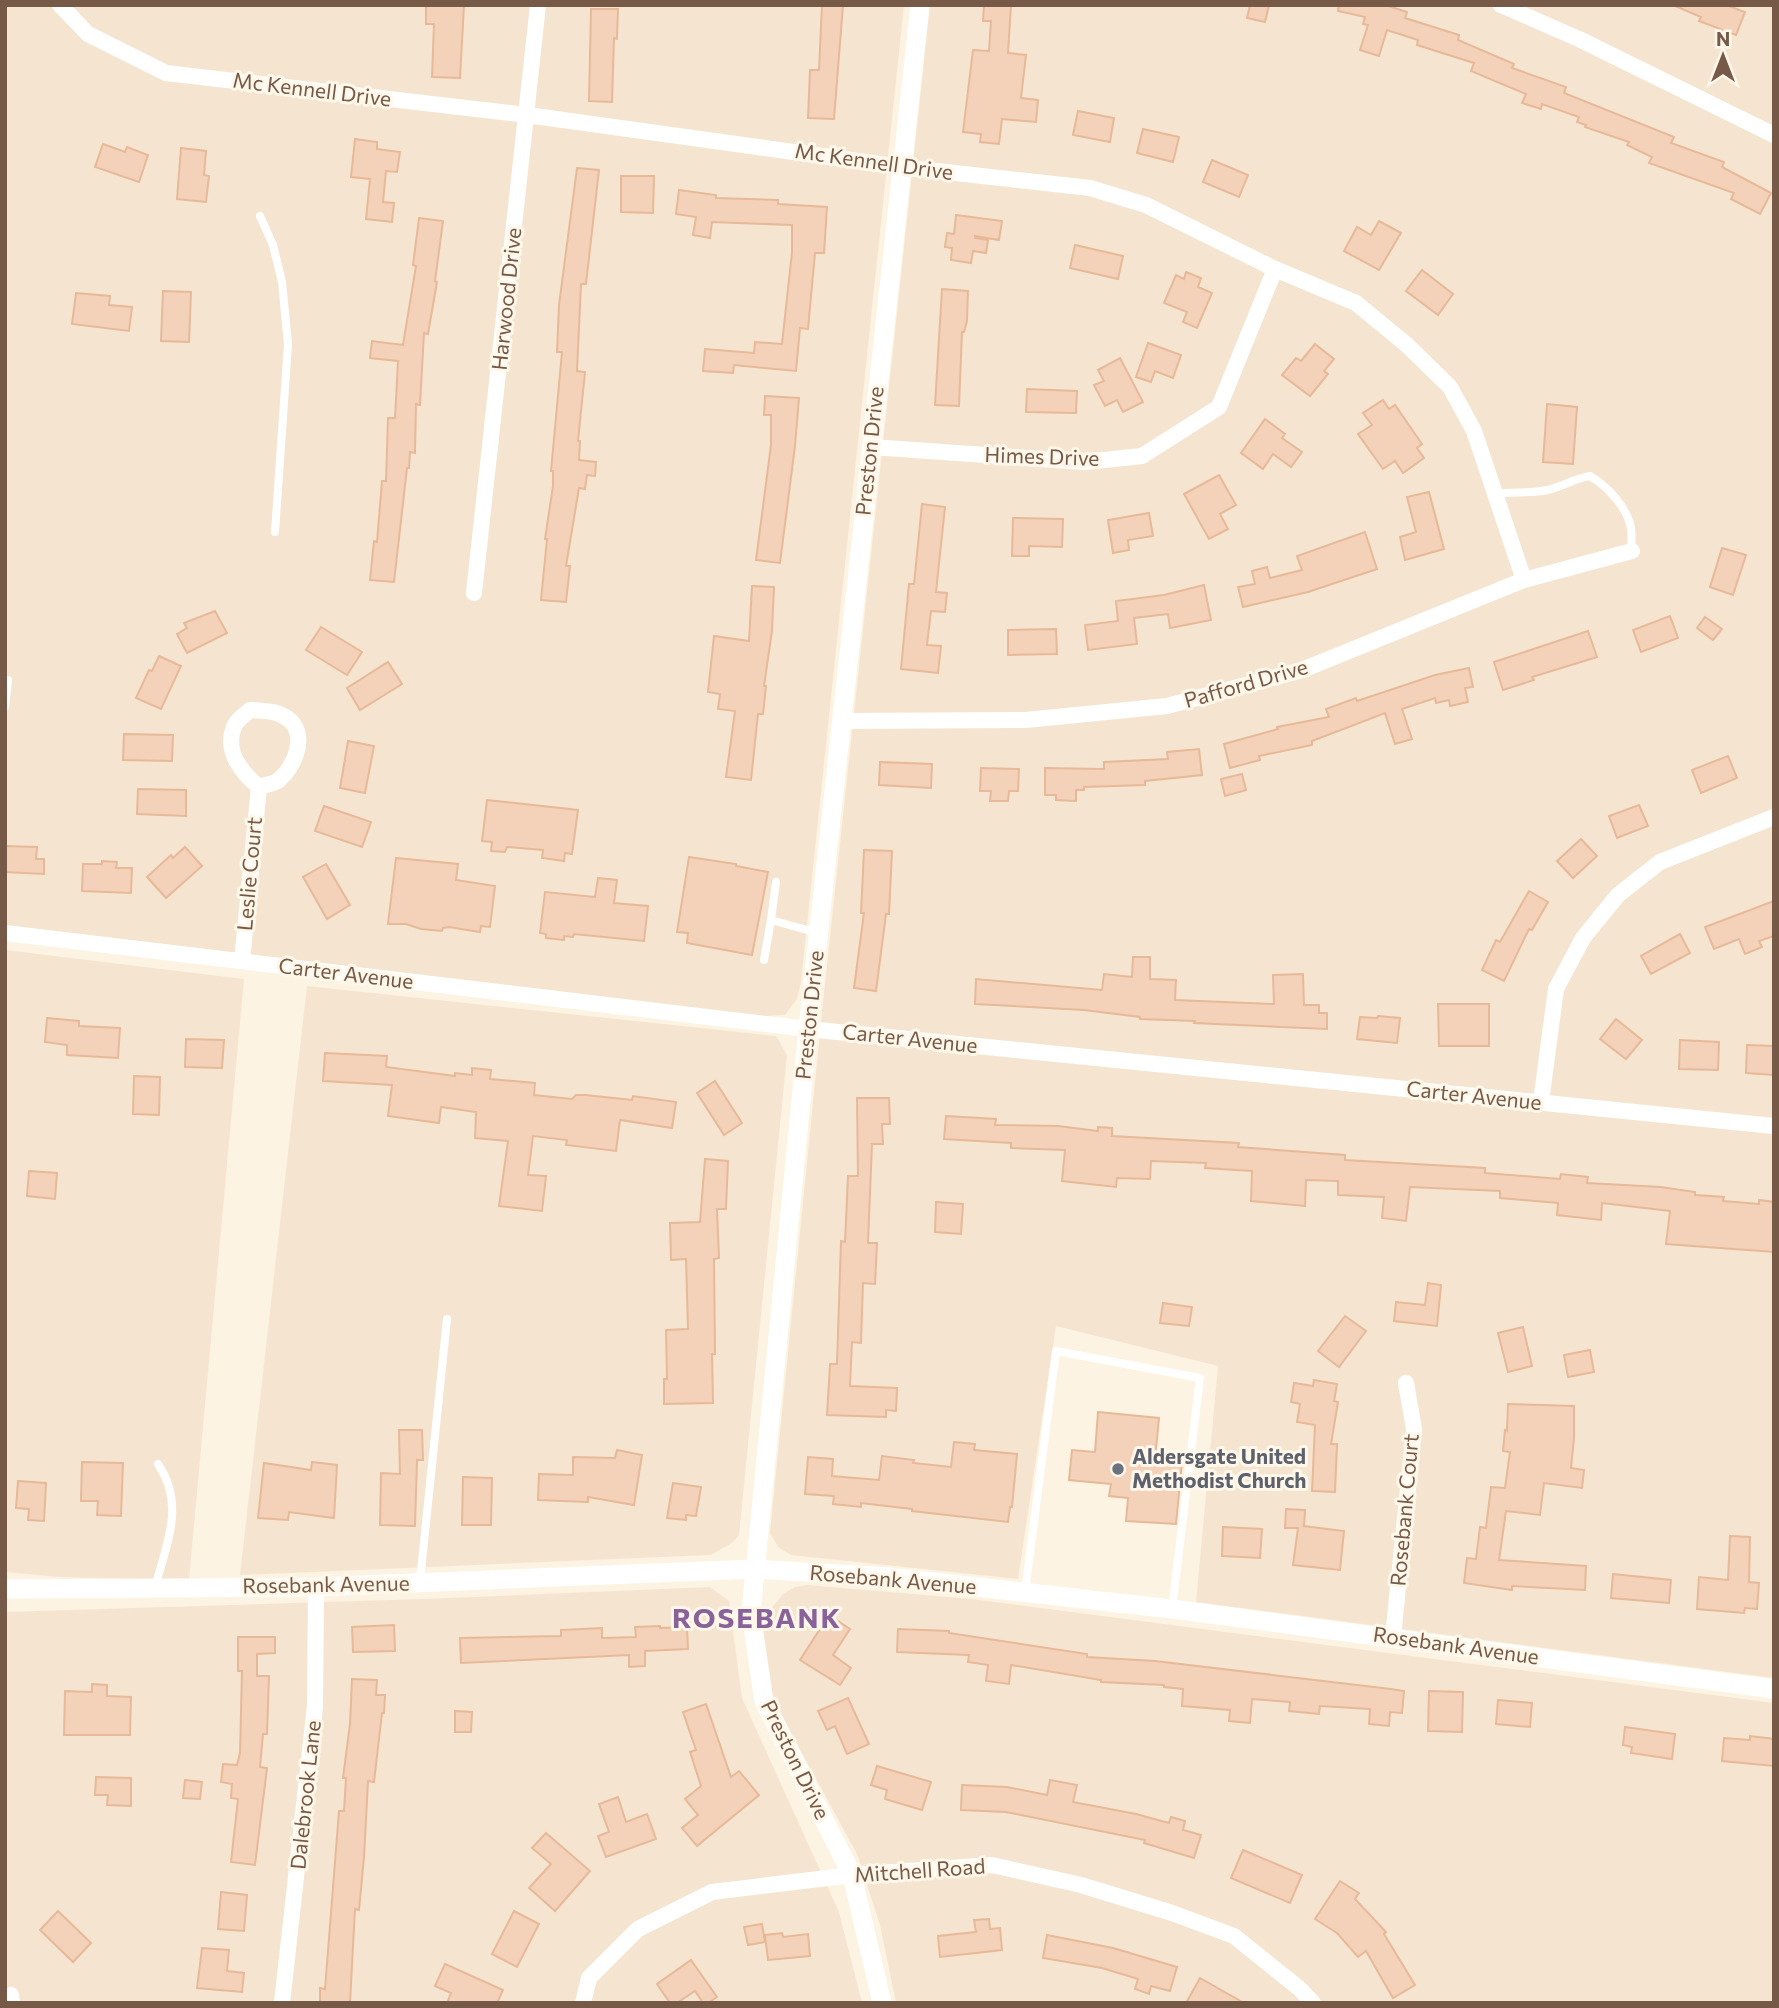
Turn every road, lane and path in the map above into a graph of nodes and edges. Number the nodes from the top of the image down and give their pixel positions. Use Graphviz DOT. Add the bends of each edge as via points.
graph roads {
  1 [pos="60,5"];
  2 [pos="538,5"];
  3 [pos="920,5"];
  4 [pos="1501,5"];
  5 [pos="527,115"];
  6 [pos="1774,135"];
  7 [pos="901,167"];
  8 [pos="260,216"];
  9 [pos="1275,269"];
  10 [pos="871,447"];
  11 [pos="1495,494"];
  12 [pos="275,533"];
  13 [pos="1632,551"];
  14 [pos="1524,580"];
  15 [pos="474,593"];
  16 [pos="8,680"];
  17 [pos="5,706"];
  18 [pos="841,721"];
  19 [pos="258,787"];
  20 [pos="1774,817"];
  21 [pos="776,882"];
  22 [pos="771,920"];
  23 [pos="5,933"];
  24 [pos="818,933"];
  25 [pos="764,960"];
  26 [pos="242,961"];
  27 [pos="808,1029"];
  28 [pos="1541,1102"];
  29 [pos="1774,1126"];
  30 [pos="447,1319"];
  31 [pos="1406,1383"];
  32 [pos="158,1464"];
  33 [pos="754,1570"];
  34 [pos="420,1583"];
  35 [pos="316,1587"];
  36 [pos="155,1588"];
  37 [pos="5,1589"];
  38 [pos="1025,1592"];
  39 [pos="1172,1609"];
  40 [pos="1393,1637"];
  41 [pos="1774,1689"];
  42 [pos="852,1875"];
  43 [pos="282,2003"];
  44 [pos="583,2003"];
  45 [pos="882,2003"];
  46 [pos="1313,2003"];
  1 -- 5 [label="street, Mc Kennell Drive" via="88,34 166,73"];
  2 -- 5 [label="street, Harwood Drive"];
  3 -- 7 [label="street, Preston Drive"];
  4 -- 6 [label="street"];
  5 -- 7 [label="street, Mc Kennell Drive"];
  5 -- 15 [label="street, Harwood Drive"];
  7 -- 9 [label="street, Mc Kennell Drive" via="1090,188 1146,205"];
  7 -- 10 [label="street, Preston Drive"];
  8 -- 12 [label="lane" via="282,282 288,344"];
  9 -- 10 [label="street, Himes Drive" via="1219,407 1142,456 1085,462"];
  9 -- 11 [label="street, Mc Kennell Drive" via="1356,303 1450,387 1474,431"];
  10 -- 18 [label="street, Preston Drive"];
  11 -- 13 [label="lane" via="1542,491 1590,476 1612,494 1627,518"];
  11 -- 14 [label="street, Mc Kennell Drive"];
  13 -- 14 [label="street, Pafford Drive"];
  14 -- 18 [label="street, Pafford Drive" via="1302,670 1167,706 1026,720"];
  16 -- 17 [label="lane"];
  18 -- 24 [label="street, Preston Drive"];
  19 -- 19 [label="street, Leslie Court" via="277,782 295,762 298,737 290,720 274,711 250,710 234,724 231,741 236,761"];
  19 -- 26 [label="street, Leslie Court"];
  20 -- 28 [label="street" via="1660,862 1618,895 1583,938 1556,989"];
  21 -- 22 [label="lane"];
  22 -- 24 [label="lane"];
  22 -- 25 [label="lane"];
  23 -- 26 [label="street, Carter Avenue"];
  24 -- 27 [label="street, Preston Drive"];
  26 -- 27 [label="street, Carter Avenue"];
  27 -- 28 [label="street, Carter Avenue"];
  27 -- 33 [label="street, Preston Drive"];
  28 -- 29 [label="street, Carter Avenue"];
  30 -- 34 [label="lane"];
  31 -- 40 [label="street, Rosebank Court" via="1414,1429"];
  32 -- 36 [label="lane" via="169,1480 173,1501"];
  33 -- 34 [label="street, Rosebank Avenue"];
  33 -- 38 [label="street, Rosebank Avenue" via="889,1577"];
  33 -- 42 [label="street, Preston Drive" via="751,1613 764,1701"];
  34 -- 35 [label="street, Rosebank Avenue"];
  35 -- 36 [label="street, Rosebank Avenue"];
  35 -- 43 [label="street, Dalebrook Lane" via="315,1706"];
  36 -- 37 [label="street, Rosebank Avenue"];
  38 -- 39 [label="street, Rosebank Avenue"];
  38 -- 39 [label="lane" via="1056,1351 1200,1378"];
  39 -- 40 [label="street, Rosebank Avenue"];
  40 -- 41 [label="street, Rosebank Avenue"];
  42 -- 44 [label="street, Mitchell Road" via="712,1892 638,1928 590,1978"];
  42 -- 45 [label="street, Preston Drive"];
  42 -- 46 [label="street, Mitchell Road" via="992,1865 1081,1885 1234,1936"];
}
